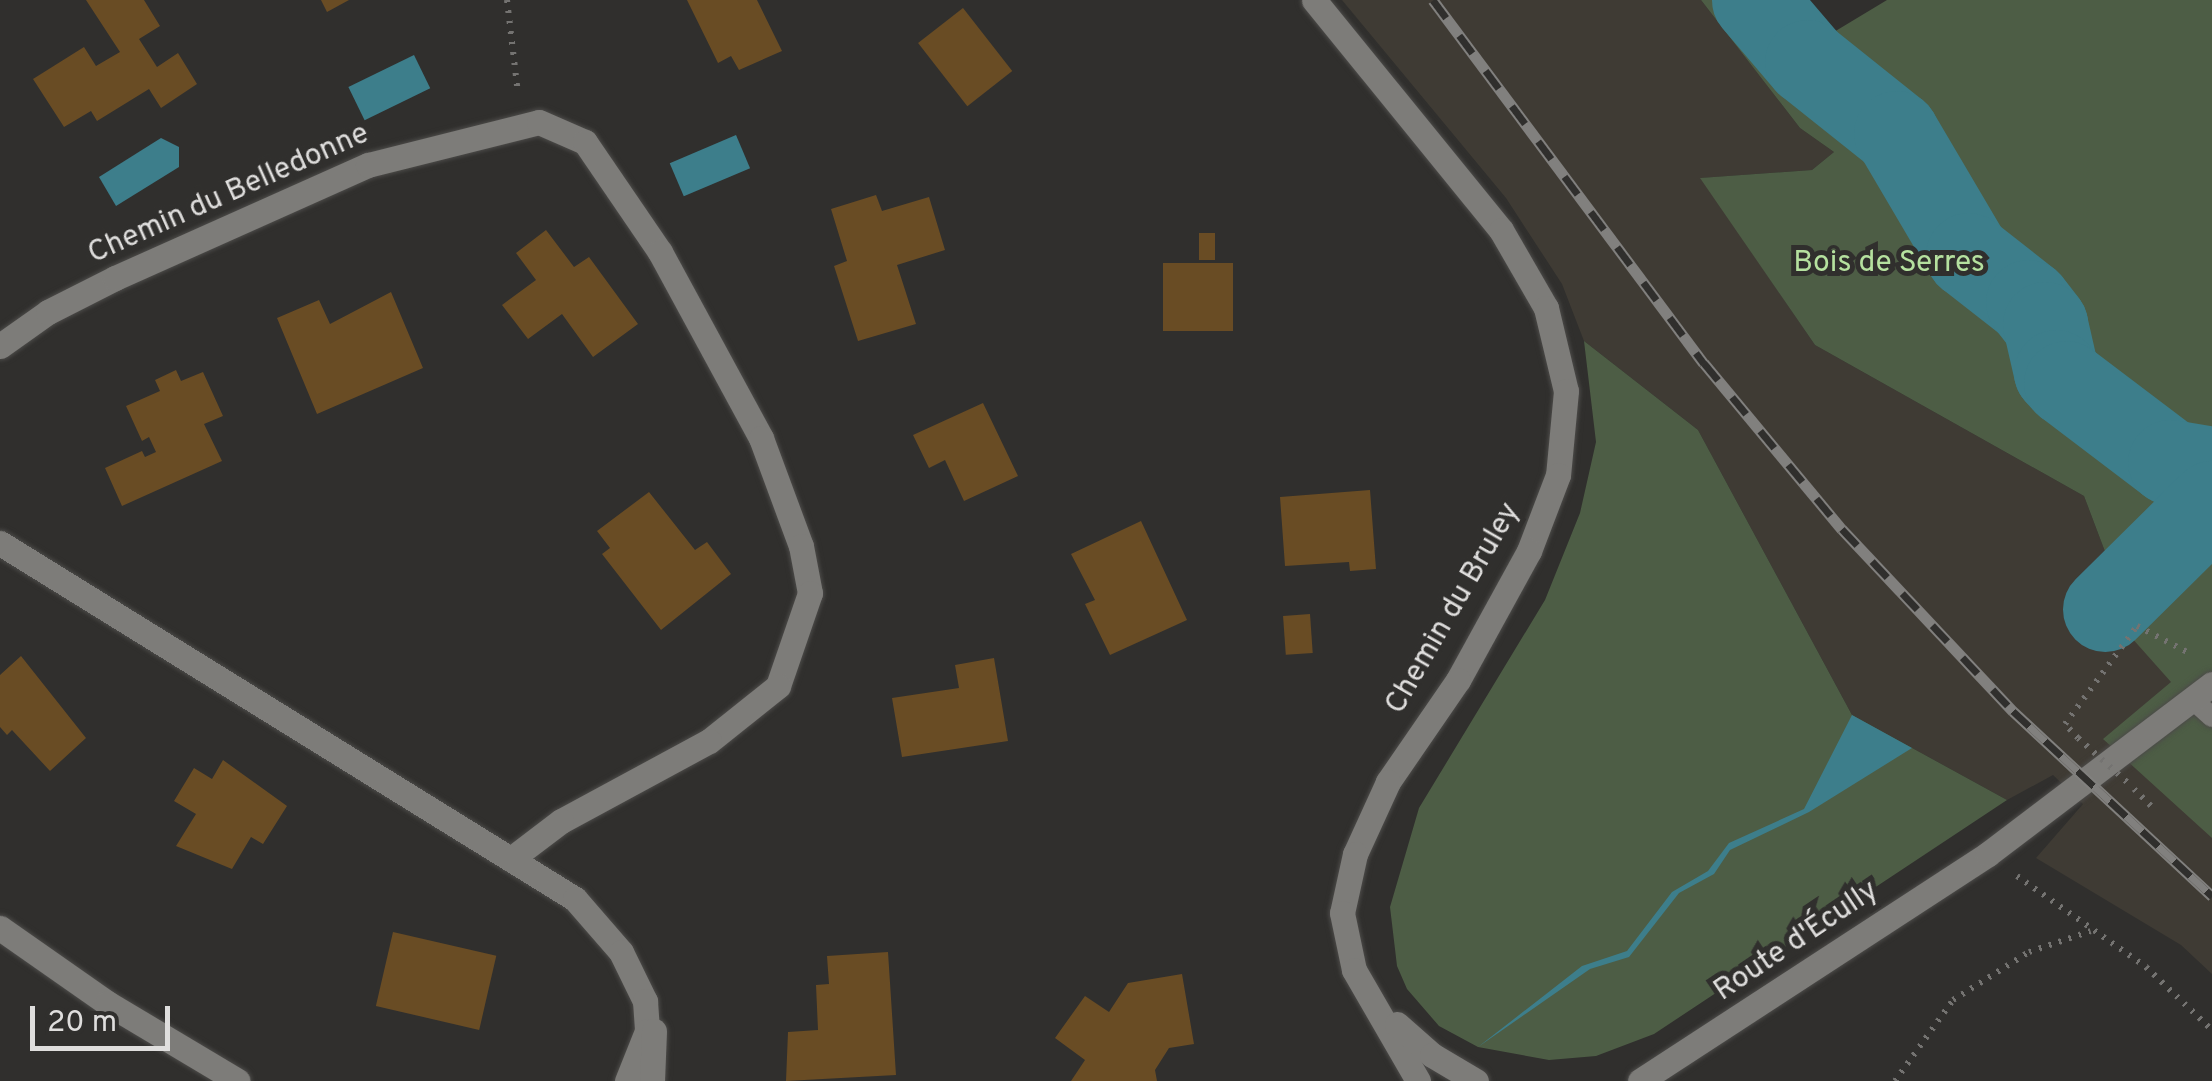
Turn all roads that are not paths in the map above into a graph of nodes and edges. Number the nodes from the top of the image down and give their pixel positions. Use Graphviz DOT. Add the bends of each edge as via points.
graph roads {
  1 [pos="1314,0"];
  2 [pos="0,346"];
  3 [pos="0,543"];
  4 [pos="2202,691"];
  5 [pos="2212,717"];
  6 [pos="511,859"];
  7 [pos="0,928"];
  8 [pos="645,1001"];
  9 [pos="1378,1007"];
  10 [pos="238,1081"];
  11 [pos="626,1081"];
  12 [pos="652,1081"];
  13 [pos="1418,1081"];
  14 [pos="1476,1081"];
  15 [pos="1640,1081"];
  1 -- 9 [label="street, Chemin du Bruley" via="1502,230 1546,308 1566,390 1558,475 1535,539 1458,680 1388,782 1354,854 1342,913 1354,970"];
  2 -- 6 [label="street, Chemin du Belledonne" via="82,295 368,165 539,122 585,142 624,192 761,438 810,593 778,686 709,741 561,821"];
  3 -- 6 [label="street"];
  4 -- 5 [label="lane"];
  4 -- 15 [label="street, Route d'Écully" via="1988,854"];
  6 -- 8 [label="street" via="575,899 621,952"];
  7 -- 10 [label="street" via="107,1003"];
  8 -- 11 [label="street" via="647,1031"];
  8 -- 12 [label="street" via="656,1046"];
  9 -- 13 [label="street, Chemin du Bruley"];
  9 -- 14 [label="street, Chemin du Bruley" via="1432,1055"];
}
